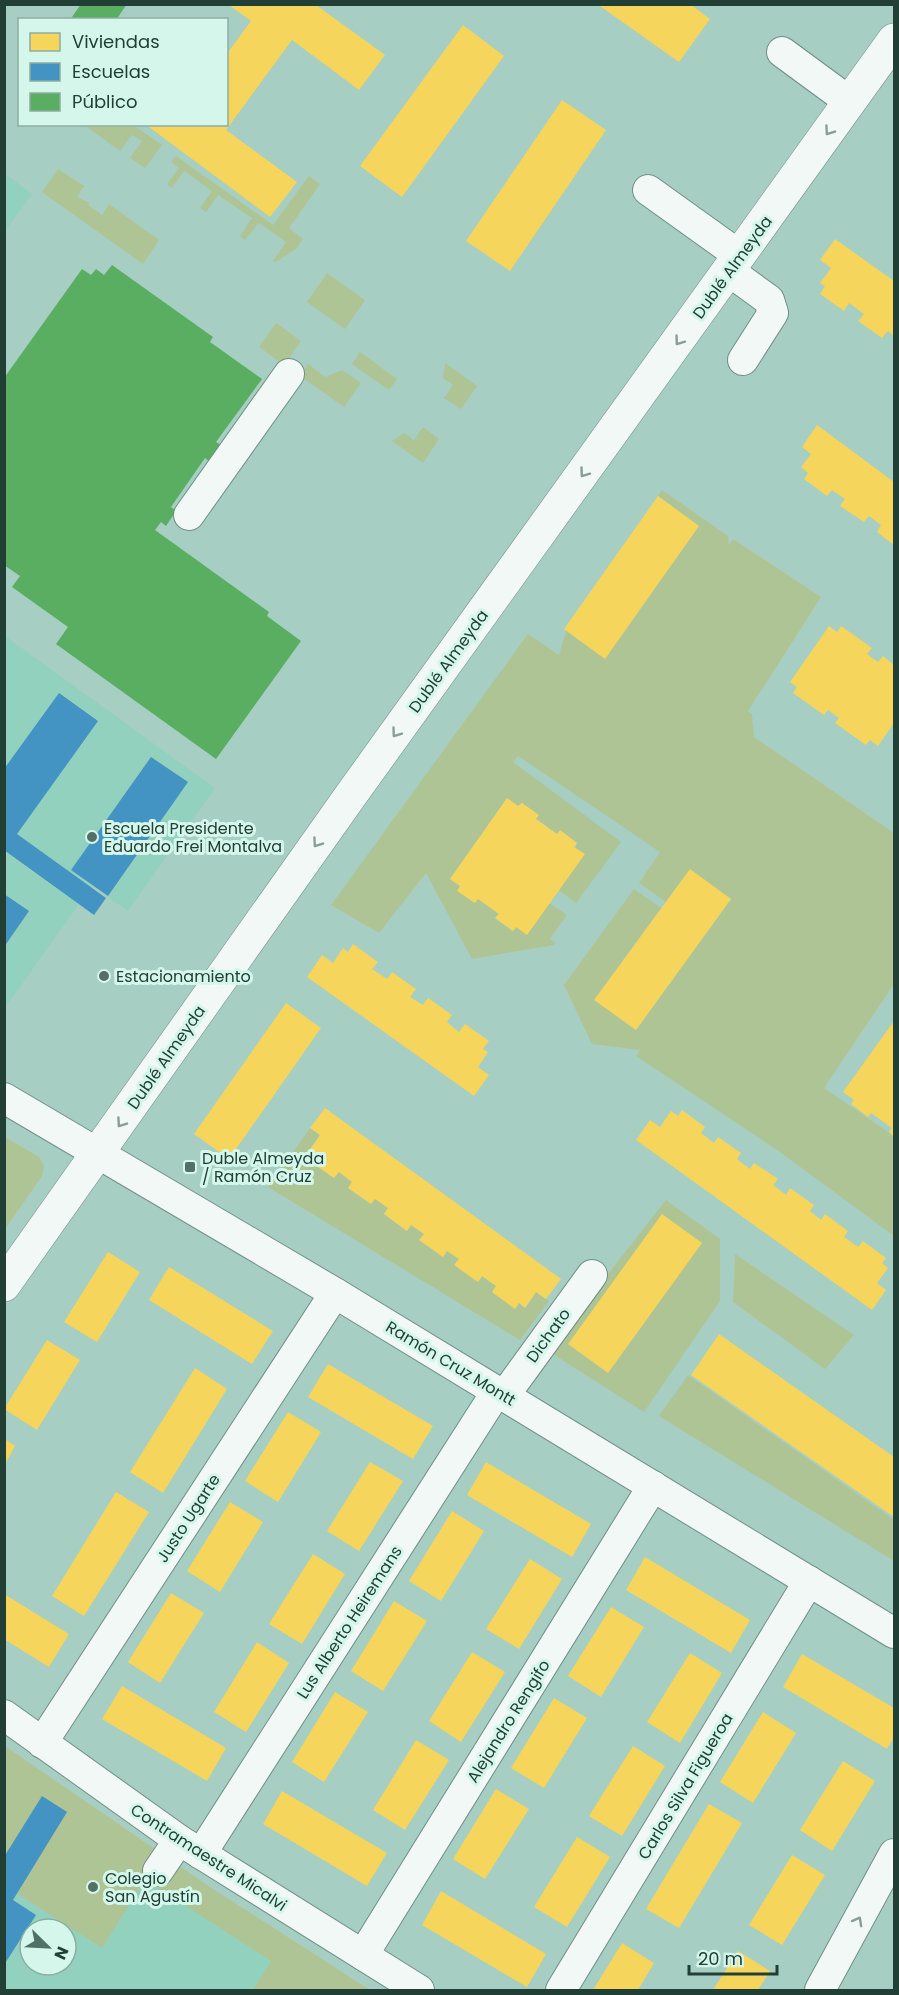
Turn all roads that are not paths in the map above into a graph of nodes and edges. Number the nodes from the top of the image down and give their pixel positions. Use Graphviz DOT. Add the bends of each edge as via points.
graph roads {
  1 [pos="894,40"];
  2 [pos="782,52"];
  3 [pos="850,102"];
  4 [pos="648,190"];
  5 [pos="734,264"];
  6 [pos="743,360"];
  7 [pos="289,374"];
  8 [pos="189,515"];
  9 [pos="4,1098"];
  10 [pos="100,1153"];
  11 [pos="592,1275"];
  12 [pos="4,1285"];
  13 [pos="335,1293"];
  14 [pos="500,1394"];
  15 [pos="653,1486"];
  16 [pos="809,1581"];
  17 [pos="893,1628"];
  18 [pos="4,1715"];
  19 [pos="42,1743"];
  20 [pos="190,1847"];
  21 [pos="894,1854"];
  22 [pos="158,1871"];
  23 [pos="363,1955"];
  24 [pos="419,1990"];
  25 [pos="561,1990"];
  26 [pos="820,1990"];
  1 -- 3 [label="main road, Dublé Almeyda"];
  2 -- 3 [label="street"];
  3 -- 5 [label="main road, Dublé Almeyda, one-way"];
  4 -- 5 [label="street"];
  5 -- 6 [label="street" via="773,306 773,314"];
  5 -- 10 [label="main road, Dublé Almeyda, one-way" via="351,795"];
  7 -- 8 [label="street"];
  9 -- 10 [label="street, Ramón Cruz Montt"];
  10 -- 12 [label="main road, Dublé Almeyda"];
  10 -- 13 [label="street, Ramón Cruz Montt"];
  11 -- 14 [label="street, Dichato"];
  13 -- 14 [label="street, Ramón Cruz Montt"];
  13 -- 19 [label="street, Justo Ugarte"];
  14 -- 15 [label="street, Ramón Cruz Montt"];
  14 -- 20 [label="street, Lus Alberto Heiremans"];
  15 -- 16 [label="street, Ramón Cruz Montt"];
  15 -- 23 [label="street, Alejandro Rengifo"];
  16 -- 17 [label="street, Ramón Cruz Montt"];
  16 -- 25 [label="street, Carlos Silva Figueroa"];
  18 -- 19 [label="street, Contramaestre Micalvi"];
  19 -- 20 [label="street, Contramaestre Micalvi"];
  20 -- 22 [label="street, Lus Alberto Heiremans"];
  20 -- 23 [label="street, Contramaestre Micalvi"];
  26 -- 21 [label="street, one-way"];
  23 -- 24 [label="street, Contramaestre Micalvi"];
}
